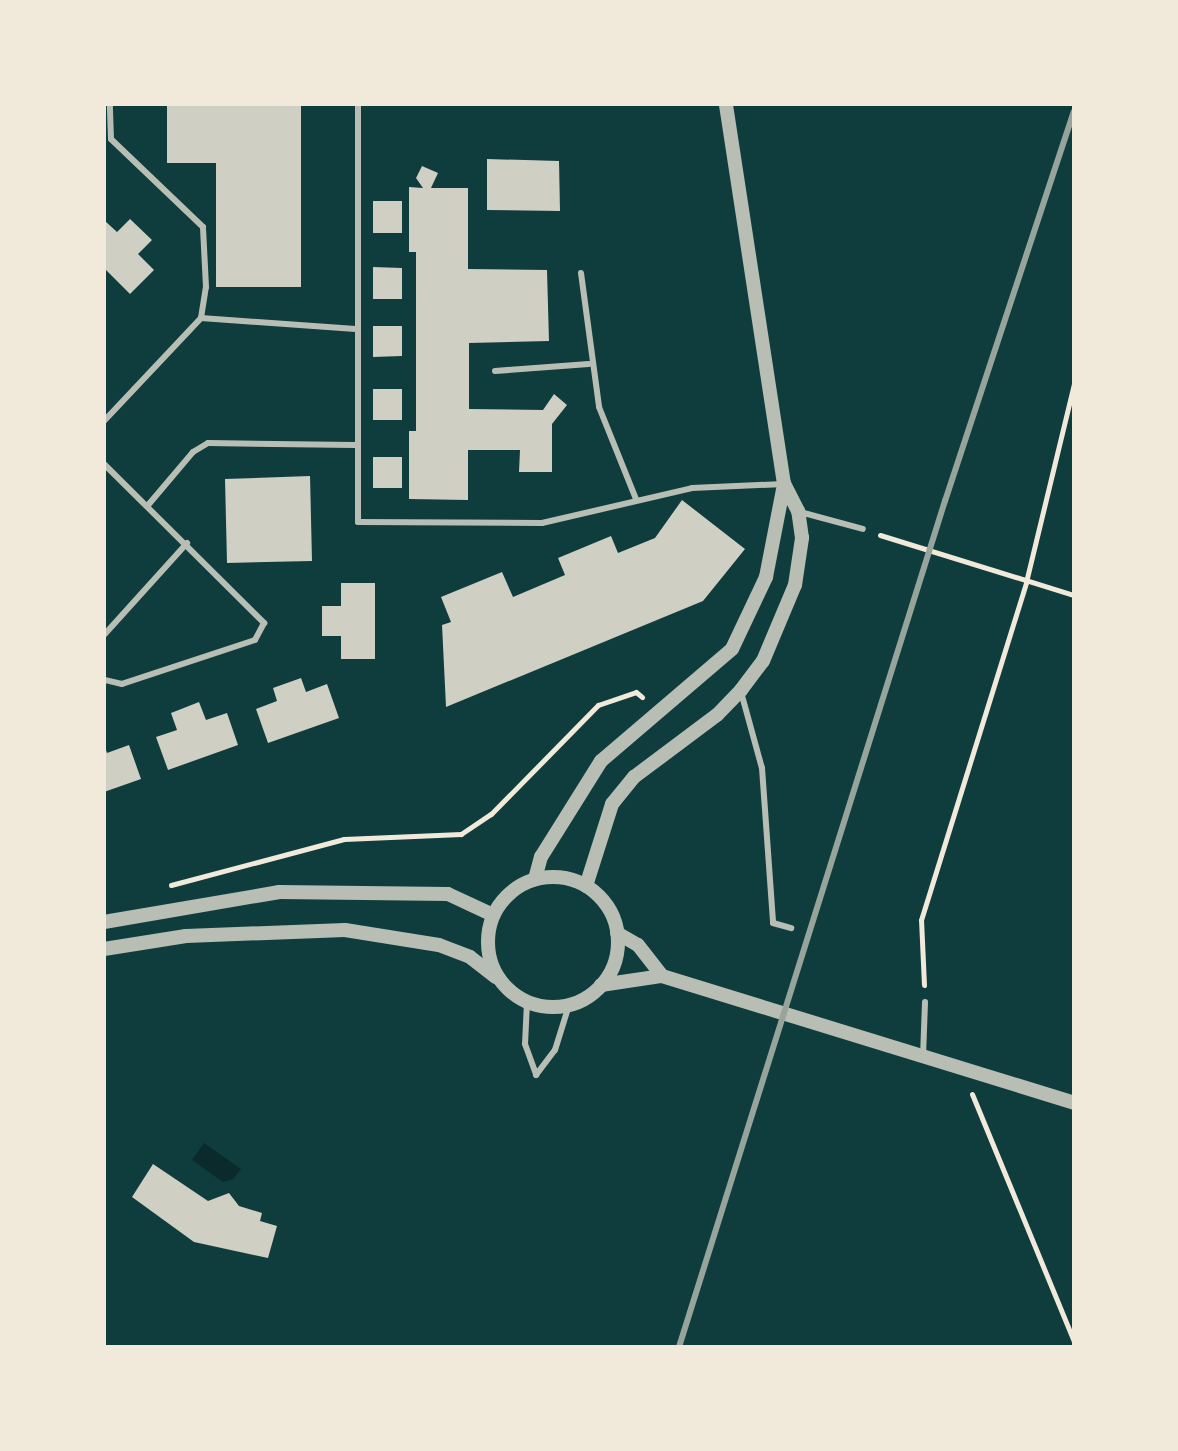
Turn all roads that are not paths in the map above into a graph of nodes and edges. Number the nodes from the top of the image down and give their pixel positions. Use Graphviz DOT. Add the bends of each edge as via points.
graph roads {
  1 [pos="110,104"];
  2 [pos="358,104"];
  3 [pos="726,104"];
  4 [pos="581,273"];
  5 [pos="201,318"];
  6 [pos="356,329"];
  7 [pos="589,364"];
  8 [pos="495,371"];
  9 [pos="104,421"];
  10 [pos="355,445"];
  11 [pos="104,464"];
  12 [pos="784,484"];
  13 [pos="636,499"];
  14 [pos="149,504"];
  15 [pos="798,511"];
  16 [pos="863,529"];
  17 [pos="187,543"];
  18 [pos="104,635"];
  19 [pos="104,680"];
  20 [pos="741,690"];
  21 [pos="535,879"];
  22 [pos="586,886"];
  23 [pos="493,915"];
  24 [pos="104,922"];
  25 [pos="791,928"];
  26 [pos="617,933"];
  27 [pos="104,949"];
  28 [pos="662,976"];
  29 [pos="500,980"];
  30 [pos="601,985"];
  31 [pos="527,1002"];
  32 [pos="925,1002"];
  33 [pos="569,1005"];
  34 [pos="923,1057"];
  35 [pos="1074,1103"];
  1 -- 5 [label="lane" via="111,139 203,227 206,287"];
  2 -- 6 [label="lane"];
  3 -- 12 [label="street"];
  4 -- 7 [label="lane"];
  5 -- 6 [label="lane"];
  5 -- 9 [label="lane"];
  6 -- 10 [label="lane"];
  7 -- 8 [label="lane"];
  7 -- 13 [label="lane" via="599,407"];
  10 -- 13 [label="lane" via="358,522 542,523"];
  10 -- 14 [label="lane" via="208,443 193,452"];
  11 -- 14 [label="lane"];
  12 -- 13 [label="lane" via="692,488"];
  12 -- 15 [label="street"];
  12 -- 21 [label="street" via="766,577 750,617 711,672 601,761 541,857"];
  14 -- 17 [label="lane"];
  15 -- 16 [label="lane"];
  15 -- 20 [label="street" via="802,538 795,585 763,661"];
  17 -- 18 [label="lane"];
  17 -- 19 [label="lane" via="264,623 255,640 122,684"];
  20 -- 22 [label="street" via="717,715 634,777 612,804"];
  20 -- 25 [label="lane" via="762,768 773,923"];
  21 -- 22 [label="street" via="561,877"];
  21 -- 23 [label="street" via="503,899"];
  22 -- 26 [label="street" via="601,898"];
  23 -- 24 [label="street" via="448,894 279,892"];
  23 -- 29 [label="street" via="490,959"];
  26 -- 28 [label="street" via="638,945"];
  26 -- 30 [label="street" via="614,961"];
  27 -- 29 [label="street" via="186,936 345,930 439,945 470,957"];
  28 -- 30 [label="street"];
  28 -- 34 [label="street"];
  29 -- 31 [label="street"];
  30 -- 33 [label="street"];
  31 -- 33 [label="street"];
  31 -- 33 [label="lane" via="525,1044 536,1075 555,1050"];
  32 -- 34 [label="lane"];
  34 -- 35 [label="street"];
}
